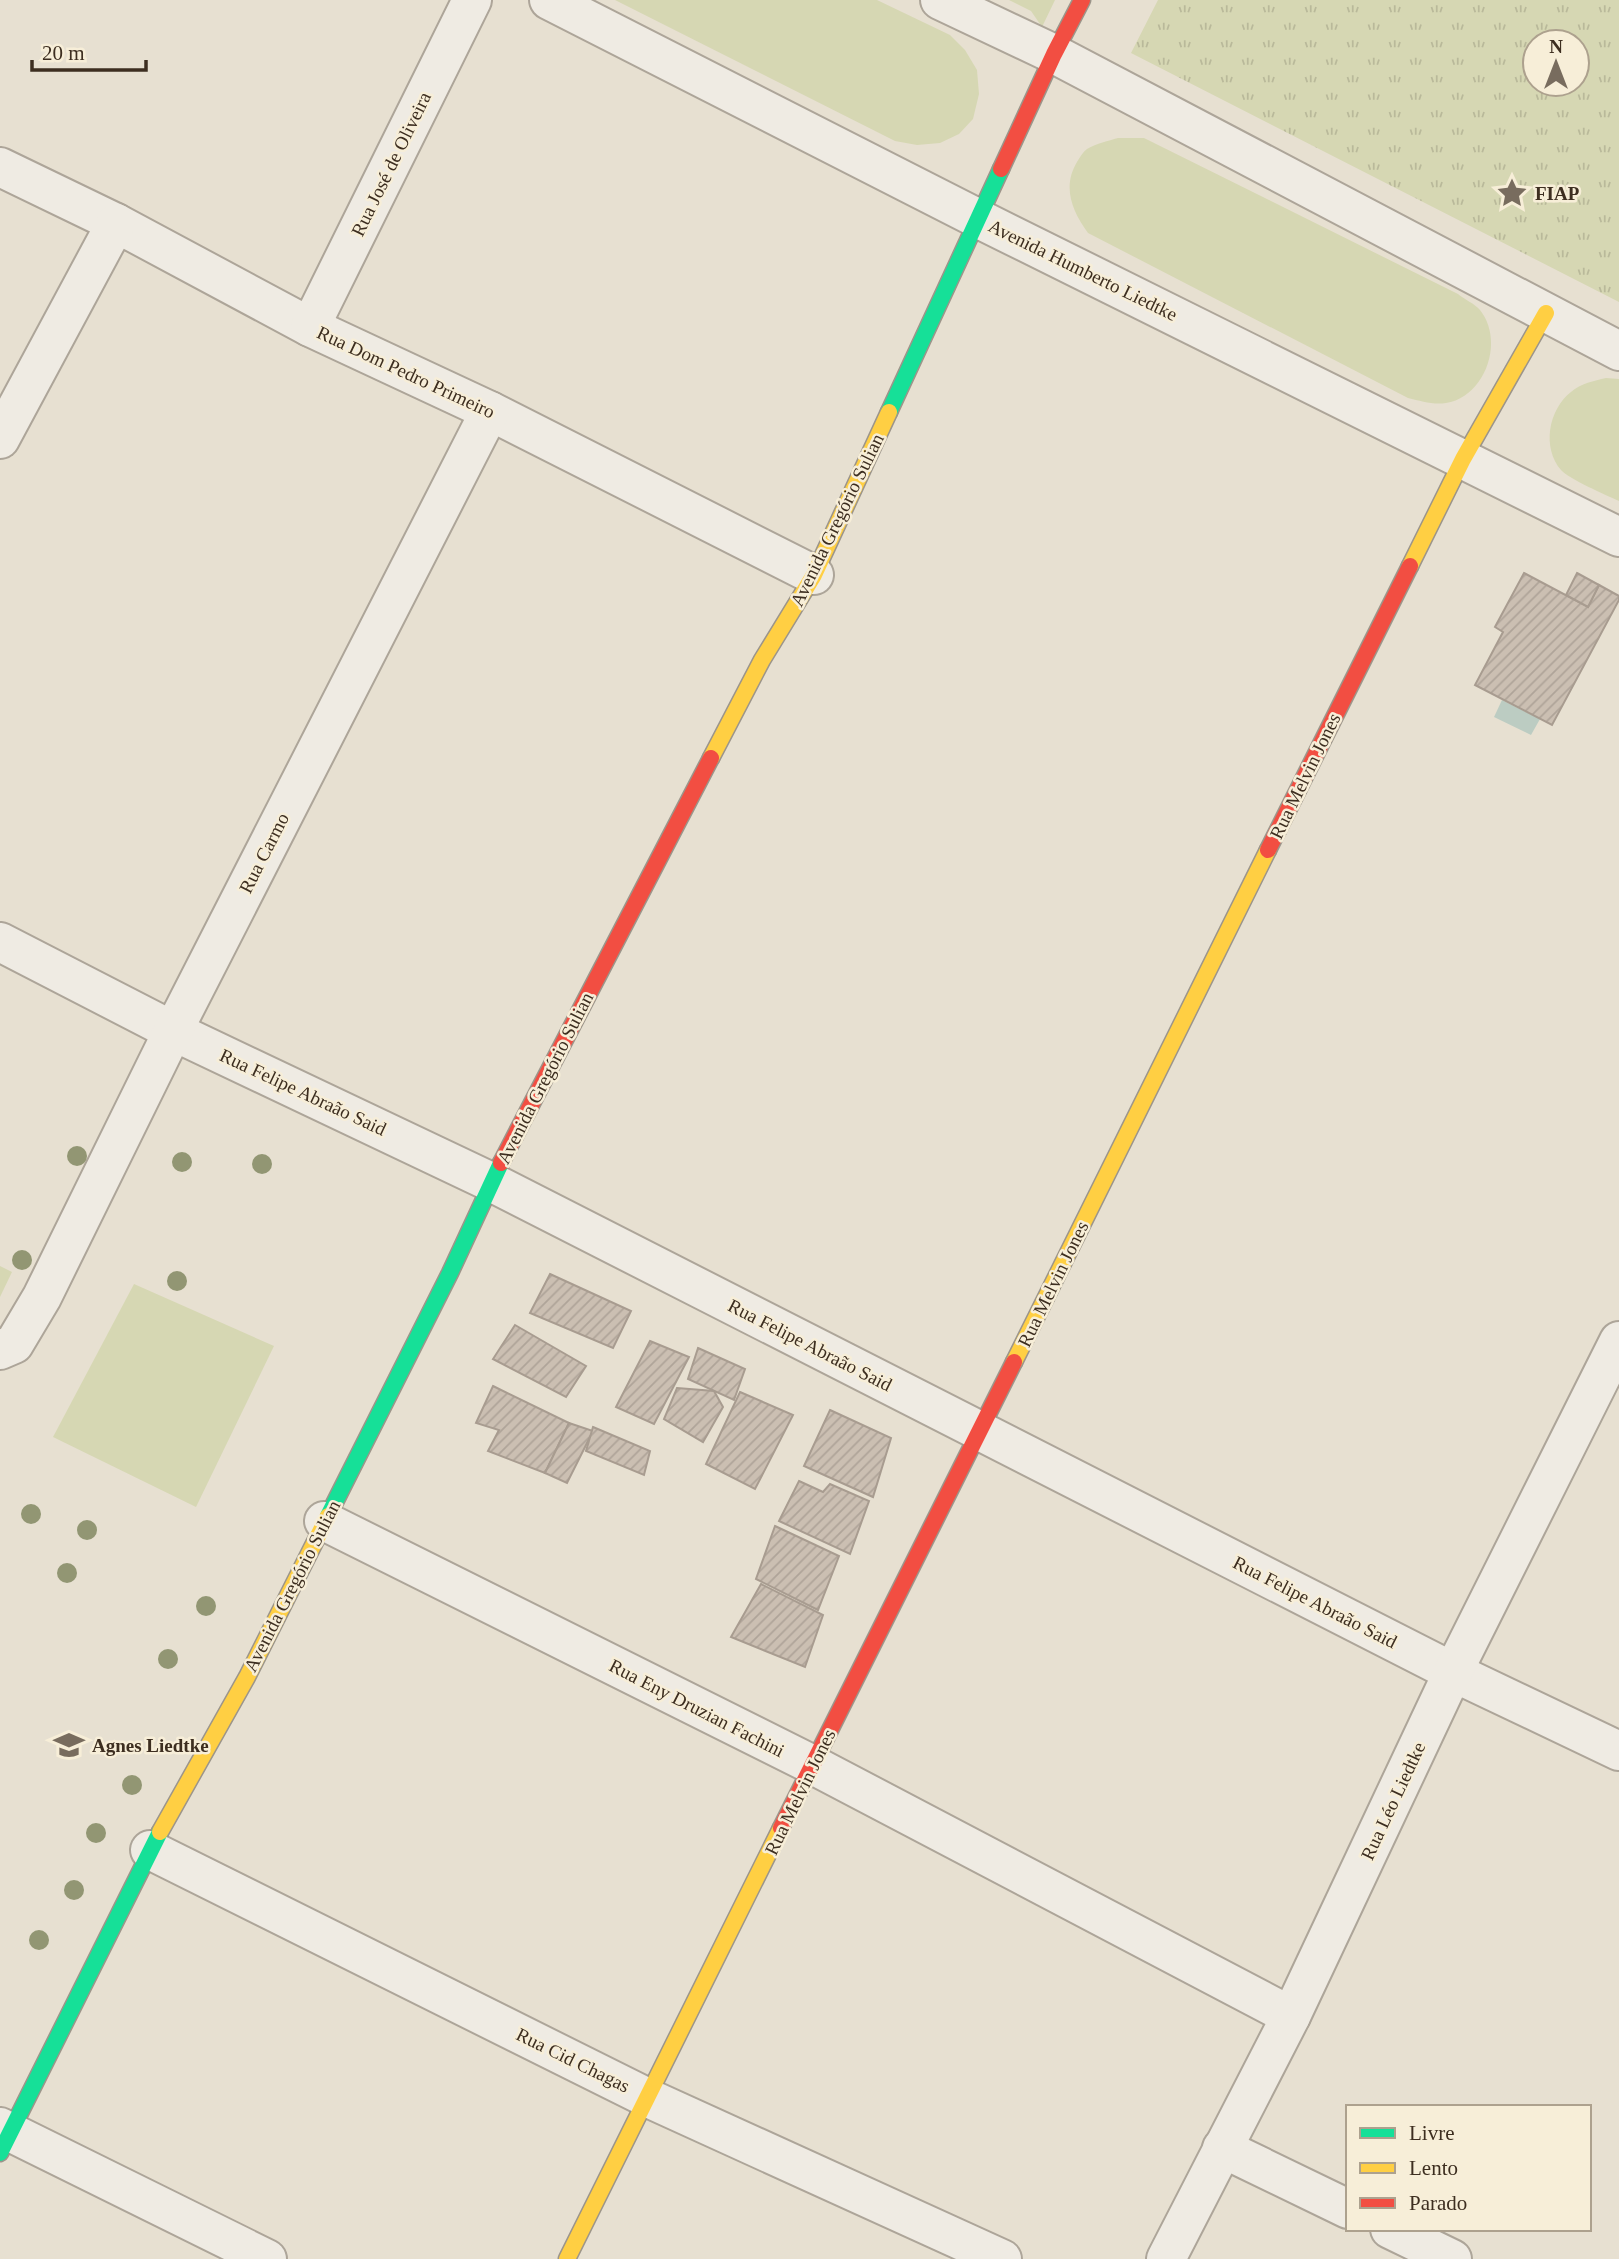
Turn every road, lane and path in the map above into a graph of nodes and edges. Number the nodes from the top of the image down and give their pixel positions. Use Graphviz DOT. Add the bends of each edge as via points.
graph roads {
  1 [pos="471,0"];
  2 [pos="548,0"];
  3 [pos="940,0"];
  4 [pos="1082,0"];
  5 [pos="1054,54"];
  6 [pos="0,167"];
  7 [pos="979,219"];
  8 [pos="116,223"];
  9 [pos="1546,313"];
  10 [pos="310,327"];
  11 [pos="1619,351"];
  12 [pos="491,411"];
  13 [pos="0,439"];
  14 [pos="1463,458"];
  15 [pos="1619,537"];
  16 [pos="814,575"];
  17 [pos="0,942"];
  18 [pos="173,1031"];
  19 [pos="491,1182"];
  20 [pos="1619,1341"];
  21 [pos="0,1349"];
  22 [pos="979,1431"];
  23 [pos="324,1521"];
  24 [pos="1453,1672"];
  25 [pos="1619,1751"];
  26 [pos="813,1765"];
  27 [pos="150,1850"];
  28 [pos="1292,2016"];
  29 [pos="648,2098"];
  30 [pos="4,2137"];
  31 [pos="1222,2148"];
  32 [pos="1346,2208"];
  33 [pos="1394,2231"];
  34 [pos="267,2259"];
  35 [pos="568,2259"];
  36 [pos="1002,2259"];
  37 [pos="1166,2259"];
  38 [pos="1452,2259"];
  1 -- 10 [label="street, Rua José de Oliveira"];
  2 -- 7 [label="street, Avenida Humberto Liedtke"];
  3 -- 5 [label="street"];
  4 -- 5 [label="street, Avenida Gregório Sulian"];
  5 -- 7 [label="street, Avenida Gregório Sulian"];
  5 -- 9 [label="street"];
  6 -- 8 [label="street, Rua Dom Pedro Primeiro"];
  7 -- 14 [label="street, Avenida Humberto Liedtke"];
  7 -- 16 [label="street, Avenida Gregório Sulian"];
  8 -- 10 [label="street, Rua Dom Pedro Primeiro"];
  8 -- 13 [label="street"];
  9 -- 11 [label="street"];
  9 -- 14 [label="street, Rua Melvin Jones"];
  10 -- 12 [label="street, Rua Dom Pedro Primeiro"];
  12 -- 16 [label="street, Rua Dom Pedro Primeiro"];
  12 -- 18 [label="street, Rua Carmo"];
  14 -- 15 [label="street, Avenida Humberto Liedtke"];
  14 -- 22 [label="street, Rua Melvin Jones"];
  16 -- 19 [label="street, Avenida Gregório Sulian" via="762,660"];
  17 -- 18 [label="street, Rua Felipe Abraão Said"];
  18 -- 19 [label="street, Rua Felipe Abraão Said"];
  18 -- 21 [label="street, Rua Carmo" via="42,1297 14,1344"];
  19 -- 22 [label="street, Rua Felipe Abraão Said"];
  19 -- 23 [label="street, Avenida Gregório Sulian"];
  20 -- 24 [label="street, Rua Léo Liedtke"];
  22 -- 24 [label="street, Rua Felipe Abraão Said"];
  22 -- 26 [label="street, Rua Melvin Jones"];
  23 -- 26 [label="street, Rua Eny Druzian Fachini"];
  23 -- 27 [label="street, Avenida Gregório Sulian" via="247,1677"];
  24 -- 25 [label="street, Rua Felipe Abraão Said"];
  24 -- 28 [label="street, Rua Léo Liedtke"];
  26 -- 28 [label="street, Rua Eny Druzian Fachini"];
  26 -- 29 [label="street, Rua Melvin Jones"];
  27 -- 29 [label="street, Rua Cid Chagas"];
  27 -- 30 [label="street, Avenida Gregório Sulian"];
  28 -- 31 [label="street, Rua Léo Liedtke"];
  29 -- 35 [label="street, Rua Melvin Jones"];
  29 -- 36 [label="street, Rua Cid Chagas"];
  30 -- 34 [label="street"];
  31 -- 32 [label="street"];
  31 -- 37 [label="street, Rua Léo Liedtke"];
  33 -- 38 [label="street"];
}
